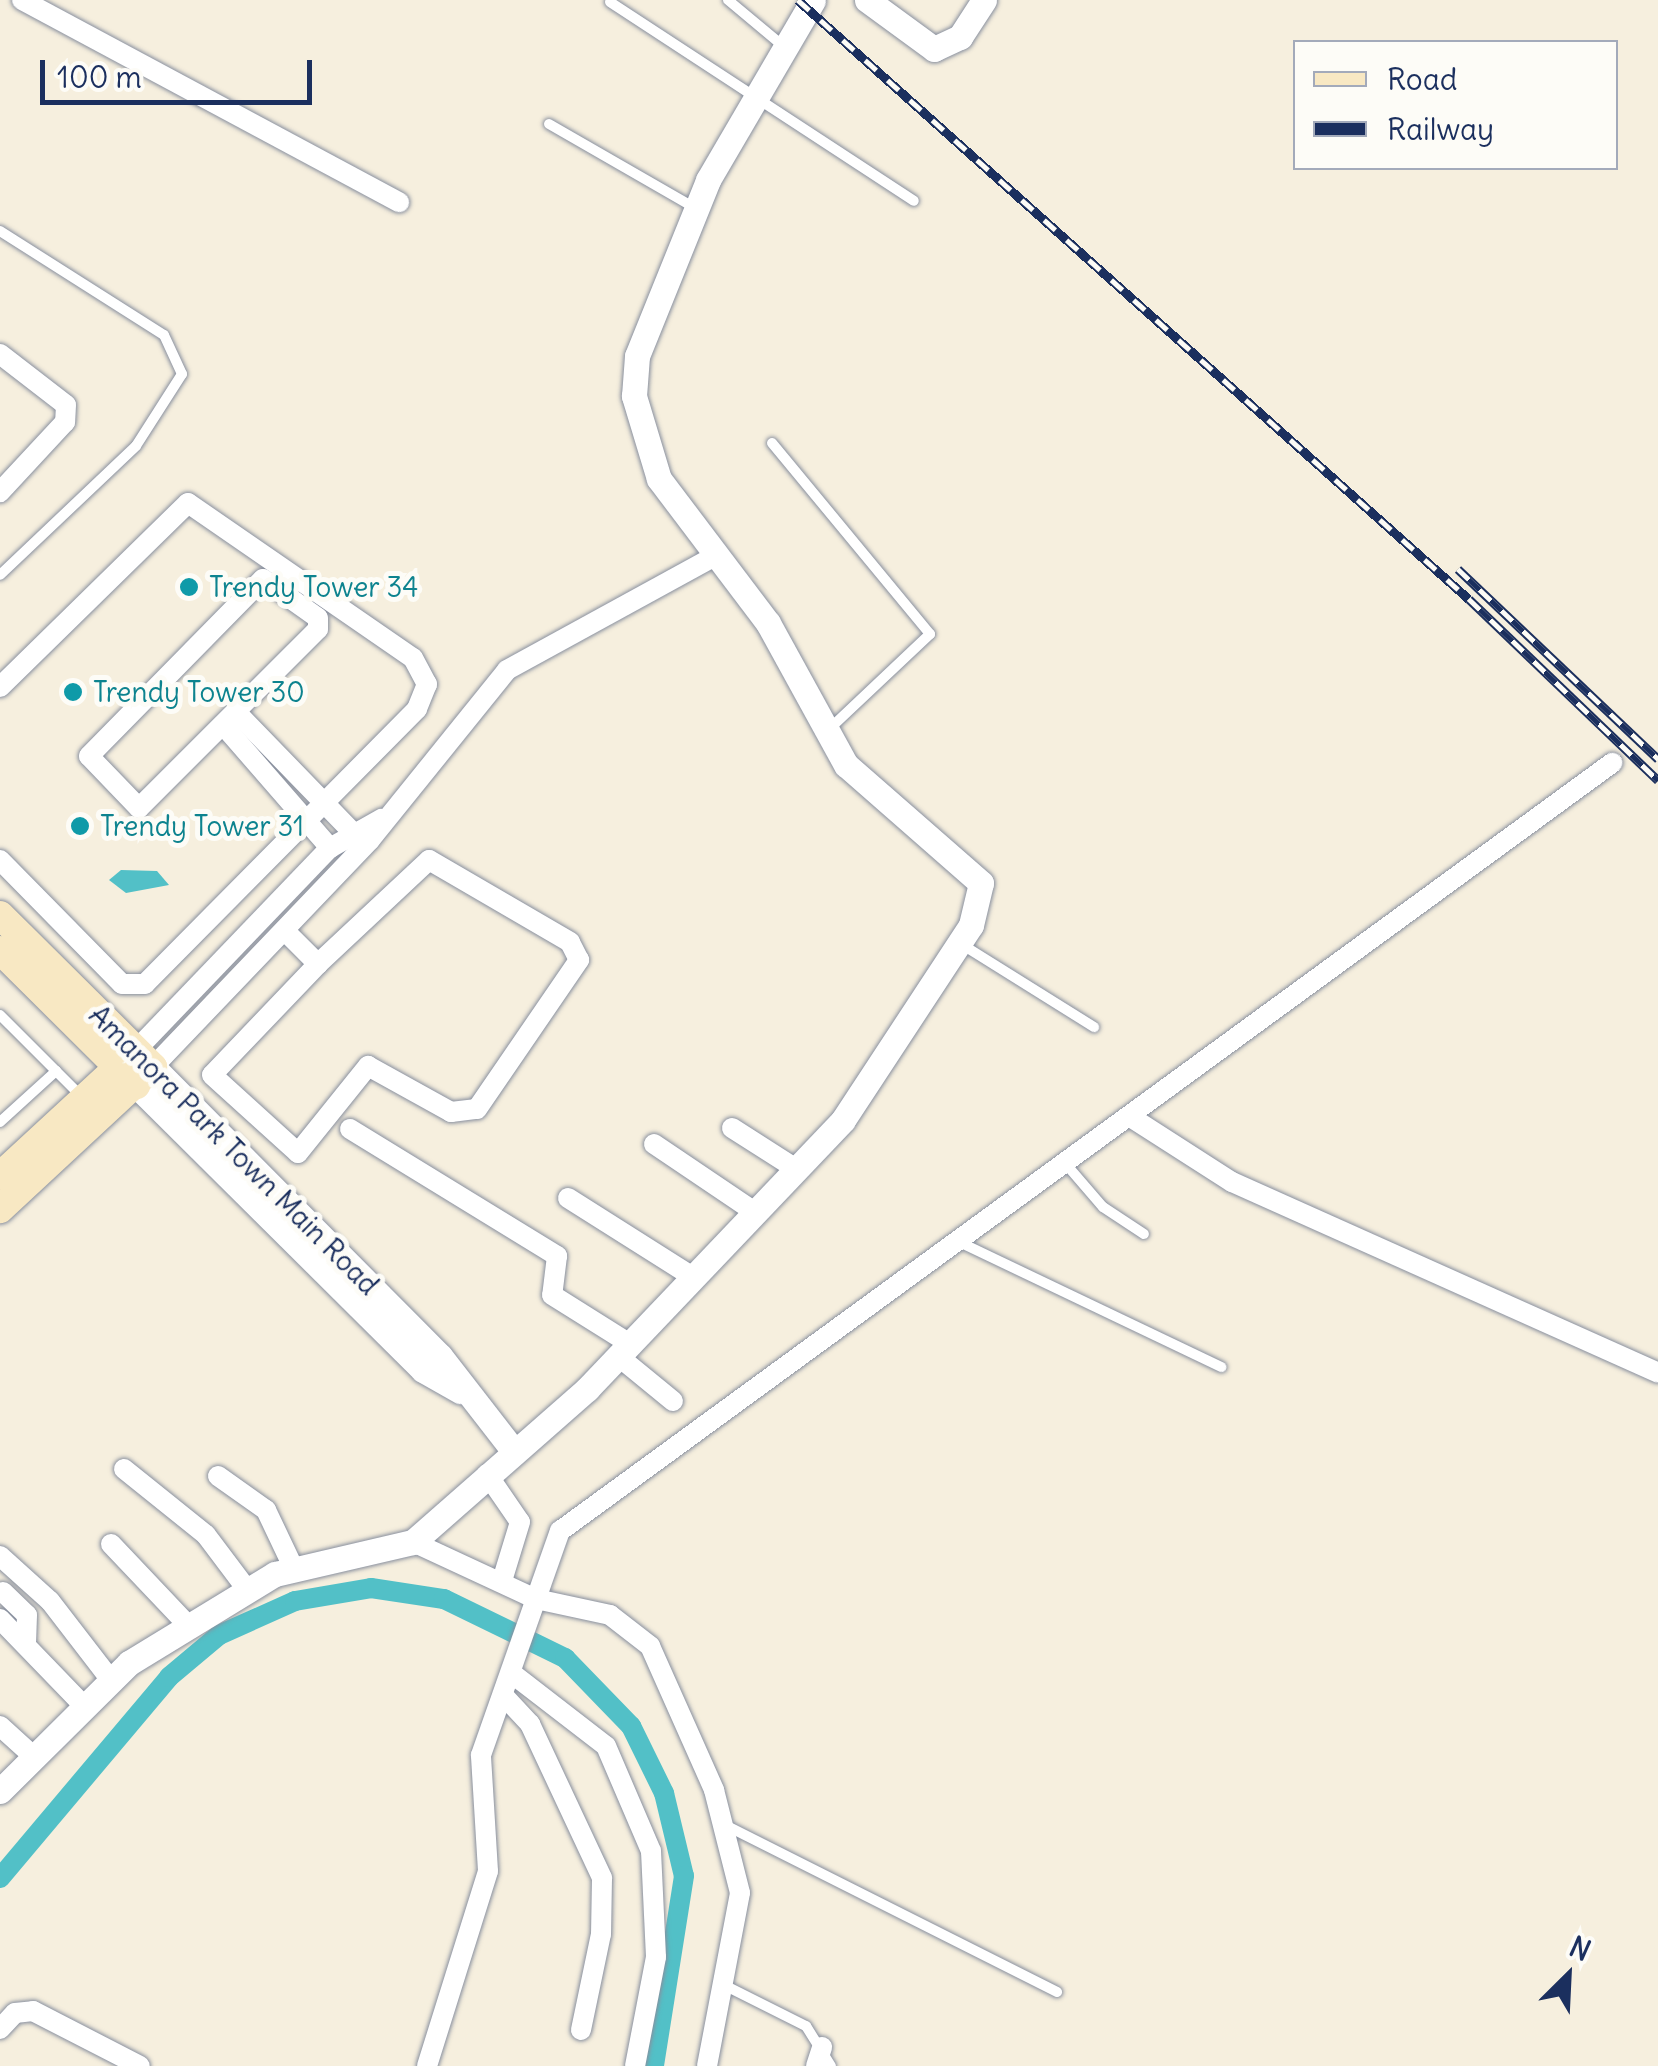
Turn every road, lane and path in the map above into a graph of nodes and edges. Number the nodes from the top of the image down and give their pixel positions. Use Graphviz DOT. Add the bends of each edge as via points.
graph roads {
  1 [pos="22,0"];
  2 [pos="728,0"];
  3 [pos="813,0"];
  4 [pos="867,0"];
  5 [pos="984,0"];
  6 [pos="610,2"];
  7 [pos="782,46"];
  8 [pos="754,91"];
  9 [pos="549,124"];
  10 [pos="914,200"];
  11 [pos="399,202"];
  12 [pos="696,209"];
  13 [pos="0,231"];
  14 [pos="0,354"];
  15 [pos="772,444"];
  16 [pos="0,492"];
  17 [pos="713,557"];
  18 [pos="0,575"];
  19 [pos="0,686"];
  20 [pos="230,720"];
  21 [pos="827,731"];
  22 [pos="1612,763"];
  23 [pos="324,800"];
  24 [pos="308,816"];
  25 [pos="358,838"];
  26 [pos="330,848"];
  27 [pos="0,860"];
  28 [pos="0,914"];
  29 [pos="286,933"];
  30 [pos="960,944"];
  31 [pos="0,950"];
  32 [pos="318,964"];
  33 [pos="0,1015"];
  34 [pos="1094,1028"];
  35 [pos="135,1067"];
  36 [pos="56,1071"];
  37 [pos="86,1100"];
  38 [pos="1130,1116"];
  39 [pos="0,1122"];
  40 [pos="732,1128"];
  41 [pos="350,1129"];
  42 [pos="654,1144"];
  43 [pos="1065,1163"];
  44 [pos="796,1168"];
  45 [pos="2,1194"];
  46 [pos="568,1198"];
  47 [pos="755,1212"];
  48 [pos="1144,1234"];
  49 [pos="958,1242"];
  50 [pos="693,1278"];
  51 [pos="624,1350"];
  52 [pos="1221,1367"];
  53 [pos="1658,1373"];
  54 [pos="672,1401"];
  55 [pos="513,1450"];
  56 [pos="124,1469"];
  57 [pos="487,1474"];
  58 [pos="218,1476"];
  59 [pos="413,1542"];
  60 [pos="111,1544"];
  61 [pos="0,1556"];
  62 [pos="294,1569"];
  63 [pos="502,1581"];
  64 [pos="246,1588"];
  65 [pos="3,1592"];
  66 [pos="536,1599"];
  67 [pos="0,1619"];
  68 [pos="186,1624"];
  69 [pos="26,1641"];
  70 [pos="514,1675"];
  71 [pos="110,1679"];
  72 [pos="503,1695"];
  73 [pos="82,1704"];
  74 [pos="0,1726"];
  75 [pos="32,1754"];
  76 [pos="0,1792"];
  77 [pos="722,1824"];
  78 [pos="724,1985"];
  79 [pos="1057,1992"];
  80 [pos="0,2029"];
  81 [pos="581,2030"];
  82 [pos="823,2060"];
  83 [pos="140,2066"];
  84 [pos="427,2066"];
  85 [pos="635,2066"];
  86 [pos="707,2066"];
  1 -- 11 [label="street"];
  2 -- 7 [label="lane"];
  3 -- 7 [label="street"];
  4 -- 5 [label="street" via="934,49 960,37"];
  6 -- 8 [label="lane"];
  7 -- 8 [label="street"];
  8 -- 10 [label="lane"];
  8 -- 12 [label="street"];
  9 -- 12 [label="lane"];
  12 -- 17 [label="street" via="637,356 634,396 659,479"];
  13 -- 18 [label="lane" via="164,335 182,374 136,446"];
  14 -- 16 [label="street" via="66,406 64,422"];
  15 -- 21 [label="lane" via="930,634"];
  17 -- 21 [label="street" via="768,622"];
  17 -- 25 [label="street" via="507,670"];
  19 -- 23 [label="street" via="179,507 194,503 421,670 425,699"];
  20 -- 20 [label="street" via="320,624 267,578 90,760 142,808"];
  20 -- 23 [label="street"];
  20 -- 24 [label="street"];
  21 -- 30 [label="street" via="874,794 981,883"];
  22 -- 38 [label="street"];
  23 -- 24 [label="street"];
  23 -- 25 [label="street"];
  24 -- 26 [label="street"];
  24 -- 27 [label="street" via="134,989"];
  25 -- 26 [label="street"];
  25 -- 29 [label="street"];
  26 -- 35 [label="street"];
  28 -- 35 [label="main road, Amanora Park Town Main Road"];
  29 -- 32 [label="street"];
  29 -- 35 [label="street"];
  30 -- 34 [label="lane"];
  30 -- 44 [label="street" via="886,1064"];
  31 -- 35 [label="main road, Amanora Park Town Main Road"];
  32 -- 32 [label="street" via="212,1067 216,1081 298,1153 368,1066 450,1112 476,1109 579,960 570,942 428,860"];
  33 -- 36 [label="lane"];
  35 -- 37 [label="main road"];
  35 -- 45 [label="main road"];
  35 -- 55 [label="street, Amanora Park Town Main Road" via="335,1267 440,1356 460,1391"];
  36 -- 37 [label="lane"];
  36 -- 39 [label="lane"];
  37 -- 45 [label="main road"];
  38 -- 43 [label="street"];
  38 -- 53 [label="street" via="1232,1182"];
  40 -- 44 [label="street"];
  41 -- 51 [label="street" via="557,1256 552,1295"];
  42 -- 47 [label="street"];
  43 -- 48 [label="lane" via="1103,1207"];
  43 -- 49 [label="street"];
  44 -- 47 [label="street"];
  46 -- 50 [label="street"];
  47 -- 50 [label="street"];
  49 -- 52 [label="lane"];
  49 -- 66 [label="street" via="560,1531"];
  50 -- 51 [label="street"];
  51 -- 54 [label="street"];
  51 -- 55 [label="street"];
  55 -- 57 [label="street"];
  56 -- 64 [label="street" via="206,1535"];
  57 -- 59 [label="street"];
  57 -- 63 [label="street" via="520,1522"];
  58 -- 62 [label="street" via="266,1510"];
  59 -- 62 [label="street"];
  59 -- 63 [label="street"];
  60 -- 68 [label="street"];
  61 -- 71 [label="street" via="50,1601"];
  62 -- 64 [label="street"];
  63 -- 66 [label="street"];
  64 -- 68 [label="street"];
  65 -- 69 [label="street" via="26,1615"];
  66 -- 70 [label="street"];
  66 -- 77 [label="street" via="610,1615 650,1646"];
  67 -- 69 [label="street"];
  68 -- 71 [label="street"];
  69 -- 73 [label="street"];
  70 -- 72 [label="street"];
  70 -- 85 [label="street" via="606,1746 652,1851 656,1957"];
  71 -- 73 [label="street"];
  72 -- 81 [label="street" via="530,1724 602,1878"];
  72 -- 84 [label="street" via="480,1755 482,1906"];
  73 -- 75 [label="street"];
  74 -- 75 [label="street"];
  75 -- 76 [label="street"];
  77 -- 78 [label="street" via="740,1894"];
  77 -- 79 [label="lane"];
  78 -- 82 [label="lane" via="784,2011"];
  78 -- 86 [label="street"];
  80 -- 83 [label="street" via="14,2013 33,2011"];
}
